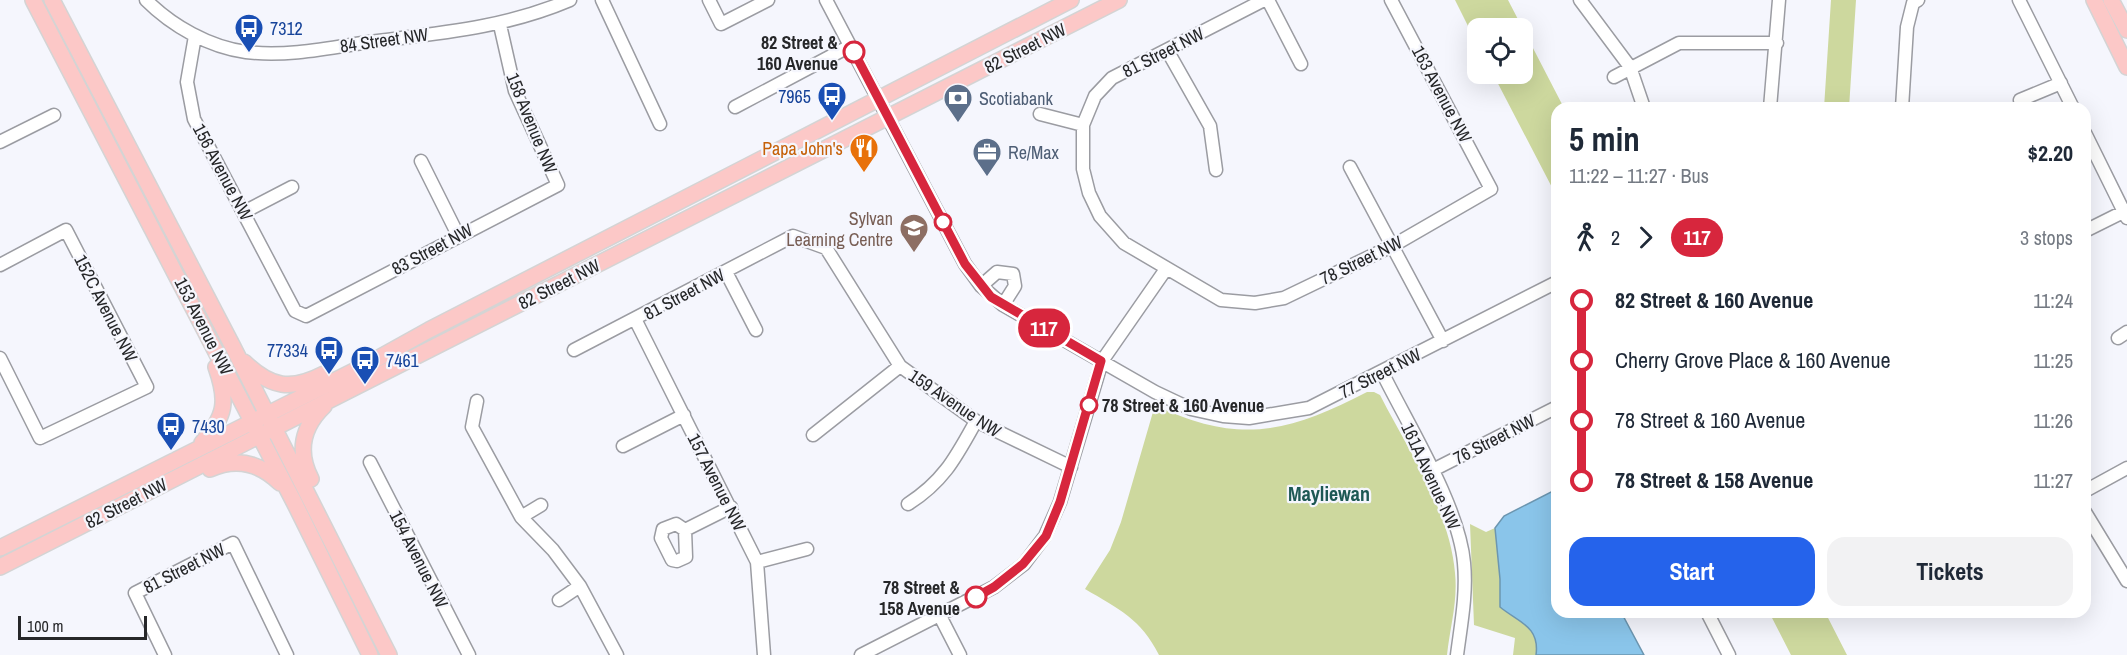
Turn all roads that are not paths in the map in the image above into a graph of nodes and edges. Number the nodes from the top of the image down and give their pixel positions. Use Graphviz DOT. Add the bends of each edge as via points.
graph roads {
  1 [pos="33,0"];
  2 [pos="52,0"];
  3 [pos="146,0"];
  4 [pos="570,0"];
  5 [pos="602,0"];
  6 [pos="709,0"];
  7 [pos="768,0"];
  8 [pos="826,0"];
  9 [pos="1071,0"];
  10 [pos="1119,0"];
  11 [pos="1264,0"];
  12 [pos="1268,0"];
  13 [pos="1391,0"];
  14 [pos="1580,0"];
  15 [pos="1779,0"];
  16 [pos="2019,0"];
  17 [pos="2094,0"];
  18 [pos="2111,0"];
  19 [pos="1916,1"];
  20 [pos="500,25"];
  21 [pos="2127,30"];
  22 [pos="195,36"];
  23 [pos="1777,43"];
  24 [pos="850,46"];
  25 [pos="1167,50"];
  26 [pos="1302,64"];
  27 [pos="1630,67"];
  28 [pos="2127,67"];
  29 [pos="1614,76"];
  30 [pos="2061,83"];
  31 [pos="879,98"];
  32 [pos="2020,100"];
  33 [pos="1642,102"];
  34 [pos="1771,102"];
  35 [pos="1902,102"];
  36 [pos="2070,102"];
  37 [pos="735,107"];
  38 [pos="1040,114"];
  39 [pos="54,115"];
  40 [pos="890,117"];
  41 [pos="660,124"];
  42 [pos="1083,125"];
  43 [pos="0,142"];
  44 [pos="2091,145"];
  45 [pos="420,161"];
  46 [pos="1350,167"];
  47 [pos="1216,171"];
  48 [pos="558,185"];
  49 [pos="292,187"];
  50 [pos="1491,189"];
  51 [pos="244,212"];
  52 [pos="2126,213"];
  53 [pos="2091,228"];
  54 [pos="458,235"];
  55 [pos="793,236"];
  56 [pos="1394,245"];
  57 [pos="171,263"];
  58 [pos="0,265"];
  59 [pos="1166,268"];
  60 [pos="726,272"];
  61 [pos="1551,285"];
  62 [pos="981,286"];
  63 [pos="1003,305"];
  64 [pos="306,316"];
  65 [pos="635,319"];
  66 [pos="429,330"];
  67 [pos="756,330"];
  68 [pos="1443,340"];
  69 [pos="232,345"];
  70 [pos="574,350"];
  71 [pos="0,358"];
  72 [pos="1101,361"];
  73 [pos="900,366"];
  74 [pos="1382,372"];
  75 [pos="330,400"];
  76 [pos="477,401"];
  77 [pos="1551,410"];
  78 [pos="267,414"];
  79 [pos="684,415"];
  80 [pos="252,421"];
  81 [pos="976,421"];
  82 [pos="274,428"];
  83 [pos="260,435"];
  84 [pos="813,435"];
  85 [pos="623,446"];
  86 [pos="196,449"];
  87 [pos="370,462"];
  88 [pos="1071,467"];
  89 [pos="2127,468"];
  90 [pos="1431,471"];
  91 [pos="2091,488"];
  92 [pos="294,502"];
  93 [pos="908,504"];
  94 [pos="541,505"];
  95 [pos="731,507"];
  96 [pos="106,513"];
  97 [pos="521,517"];
  98 [pos="2091,522"];
  99 [pos="685,530"];
  100 [pos="0,548"];
  101 [pos="807,549"];
  102 [pos="757,562"];
  103 [pos="0,567"];
  104 [pos="2127,580"];
  105 [pos="580,586"];
  106 [pos="356,587"];
  107 [pos="559,600"];
  108 [pos="940,616"];
  109 [pos="1710,618"];
  110 [pos="165,655"];
  111 [pos="287,655"];
  112 [pos="370,655"];
  113 [pos="389,655"];
  114 [pos="469,655"];
  115 [pos="617,655"];
  116 [pos="764,655"];
  117 [pos="861,655"];
  118 [pos="960,655"];
  119 [pos="1457,655"];
  120 [pos="1729,655"];
  1 -- 57 [label="main road, 153 Avenue NW"];
  2 -- 69 [label="main road, 153 Avenue NW"];
  3 -- 22 [label="street"];
  4 -- 20 [label="street, 84 Street NW"];
  5 -- 41 [label="street"];
  6 -- 7 [label="street" via="721,24"];
  8 -- 24 [label="street, 77 Street NW"];
  9 -- 31 [label="main road, 82 Street NW"];
  10 -- 40 [label="main road, 82 Street NW"];
  11 -- 25 [label="street, 81 Street NW"];
  12 -- 26 [label="street"];
  13 -- 50 [label="street, 163 Avenue NW"];
  14 -- 27 [label="street"];
  15 -- 23 [label="street"];
  16 -- 30 [label="street"];
  17 -- 28 [label="main road"];
  18 -- 21 [label="main road"];
  19 -- 35 [label="street" via="1907,27"];
  20 -- 22 [label="street, 84 Street NW" via="297,52 247,52"];
  20 -- 48 [label="street, 158 Avenue NW" via="515,91"];
  22 -- 51 [label="street, 156 Avenue NW" via="187,82 194,119"];
  23 -- 27 [label="street" via="1679,43"];
  23 -- 34 [label="street"];
  24 -- 31 [label="street, 77 Street NW"];
  24 -- 37 [label="street"];
  25 -- 42 [label="street, 81 Street NW" via="1112,78 1095,96"];
  25 -- 47 [label="street" via="1210,126"];
  27 -- 29 [label="street"];
  27 -- 33 [label="street"];
  30 -- 32 [label="street"];
  30 -- 36 [label="street"];
  31 -- 40 [label="street, 77 Street NW"];
  31 -- 66 [label="main road, 82 Street NW"];
  38 -- 42 [label="street"];
  39 -- 43 [label="street"];
  40 -- 62 [label="street, 77 Street NW" via="965,264"];
  40 -- 75 [label="main road, 82 Street NW"];
  42 -- 59 [label="street" via="1083,169 1100,216 1124,243"];
  44 -- 52 [label="street"];
  45 -- 54 [label="street"];
  46 -- 56 [label="street"];
  48 -- 54 [label="street, 83 Street NW"];
  49 -- 51 [label="street"];
  50 -- 56 [label="street, 78 Street NW"];
  51 -- 64 [label="street, 156 Avenue NW" via="295,310"];
  52 -- 53 [label="street"];
  54 -- 64 [label="street, 83 Street NW"];
  55 -- 60 [label="street, 81 Street NW"];
  55 -- 73 [label="street, 159 Avenue NW" via="826,248"];
  56 -- 59 [label="street, 78 Street NW" via="1284,298 1255,303 1221,300"];
  56 -- 68 [label="street"];
  57 -- 80 [label="main road, 153 Avenue NW"];
  57 -- 86 [label="main road" via="222,384 223,411"];
  58 -- 71 [label="street, 152C Avenue NW" via="66,230 147,387 40,438"];
  59 -- 72 [label="street"];
  60 -- 65 [label="street, 81 Street NW"];
  60 -- 67 [label="street"];
  61 -- 68 [label="street, 77 Street NW"];
  62 -- 63 [label="street, 77 Street NW"];
  62 -- 63 [label="street" via="997,272 1013,274 1015,286"];
  63 -- 72 [label="street, 77 Street NW"];
  65 -- 70 [label="street, 81 Street NW"];
  65 -- 79 [label="street, 157 Avenue NW"];
  66 -- 69 [label="main road" via="381,346 295,385 272,383 244,362"];
  66 -- 78 [label="main road, 82 Street NW"];
  68 -- 74 [label="street, 77 Street NW"];
  69 -- 78 [label="main road, 153 Avenue NW"];
  72 -- 74 [label="street, 77 Street NW" via="1191,409 1249,418 1309,408"];
  72 -- 88 [label="street"];
  73 -- 81 [label="street, 159 Avenue NW"];
  73 -- 84 [label="street"];
  74 -- 90 [label="street, 161A Avenue NW"];
  75 -- 82 [label="main road, 82 Street NW"];
  75 -- 106 [label="main road" via="310,423 302,452 304,466 340,541"];
  76 -- 97 [label="street" via="472,427"];
  77 -- 90 [label="street, 76 Street NW"];
  78 -- 80 [label="main road, 82 Street NW"];
  78 -- 82 [label="main road, 153 Avenue NW"];
  79 -- 85 [label="street"];
  79 -- 95 [label="street, 157 Avenue NW"];
  80 -- 83 [label="main road, 153 Avenue NW"];
  80 -- 86 [label="main road, 82 Street NW"];
  81 -- 88 [label="street, 159 Avenue NW"];
  81 -- 93 [label="street" via="951,467 930,490"];
  82 -- 83 [label="main road, 82 Street NW"];
  82 -- 106 [label="main road, 153 Avenue NW"];
  83 -- 92 [label="main road, 153 Avenue NW"];
  83 -- 96 [label="main road, 82 Street NW"];
  86 -- 100 [label="main road, 82 Street NW"];
  87 -- 114 [label="street, 154 Avenue NW"];
  88 -- 108 [label="street" via="1046,536 1023,564 994,587"];
  89 -- 91 [label="street"];
  90 -- 119 [label="street, 161A Avenue NW" via="1453,516 1464,563"];
  92 -- 96 [label="main road" via="264,469 233,462 219,465 134,507"];
  92 -- 112 [label="main road, 153 Avenue NW"];
  94 -- 97 [label="street"];
  95 -- 99 [label="street"];
  95 -- 102 [label="street, 157 Avenue NW"];
  96 -- 103 [label="main road, 82 Street NW"];
  97 -- 105 [label="street"];
  98 -- 104 [label="street"];
  101 -- 102 [label="street"];
  102 -- 116 [label="street, 157 Avenue NW"];
  105 -- 107 [label="street"];
  105 -- 115 [label="street"];
  106 -- 113 [label="main road, 153 Avenue NW"];
  108 -- 117 [label="street"];
  108 -- 118 [label="street"];
  109 -- 120 [label="street"];
  110 -- 111 [label="street, 81 Street NW" via="135,593 234,543"];
}
